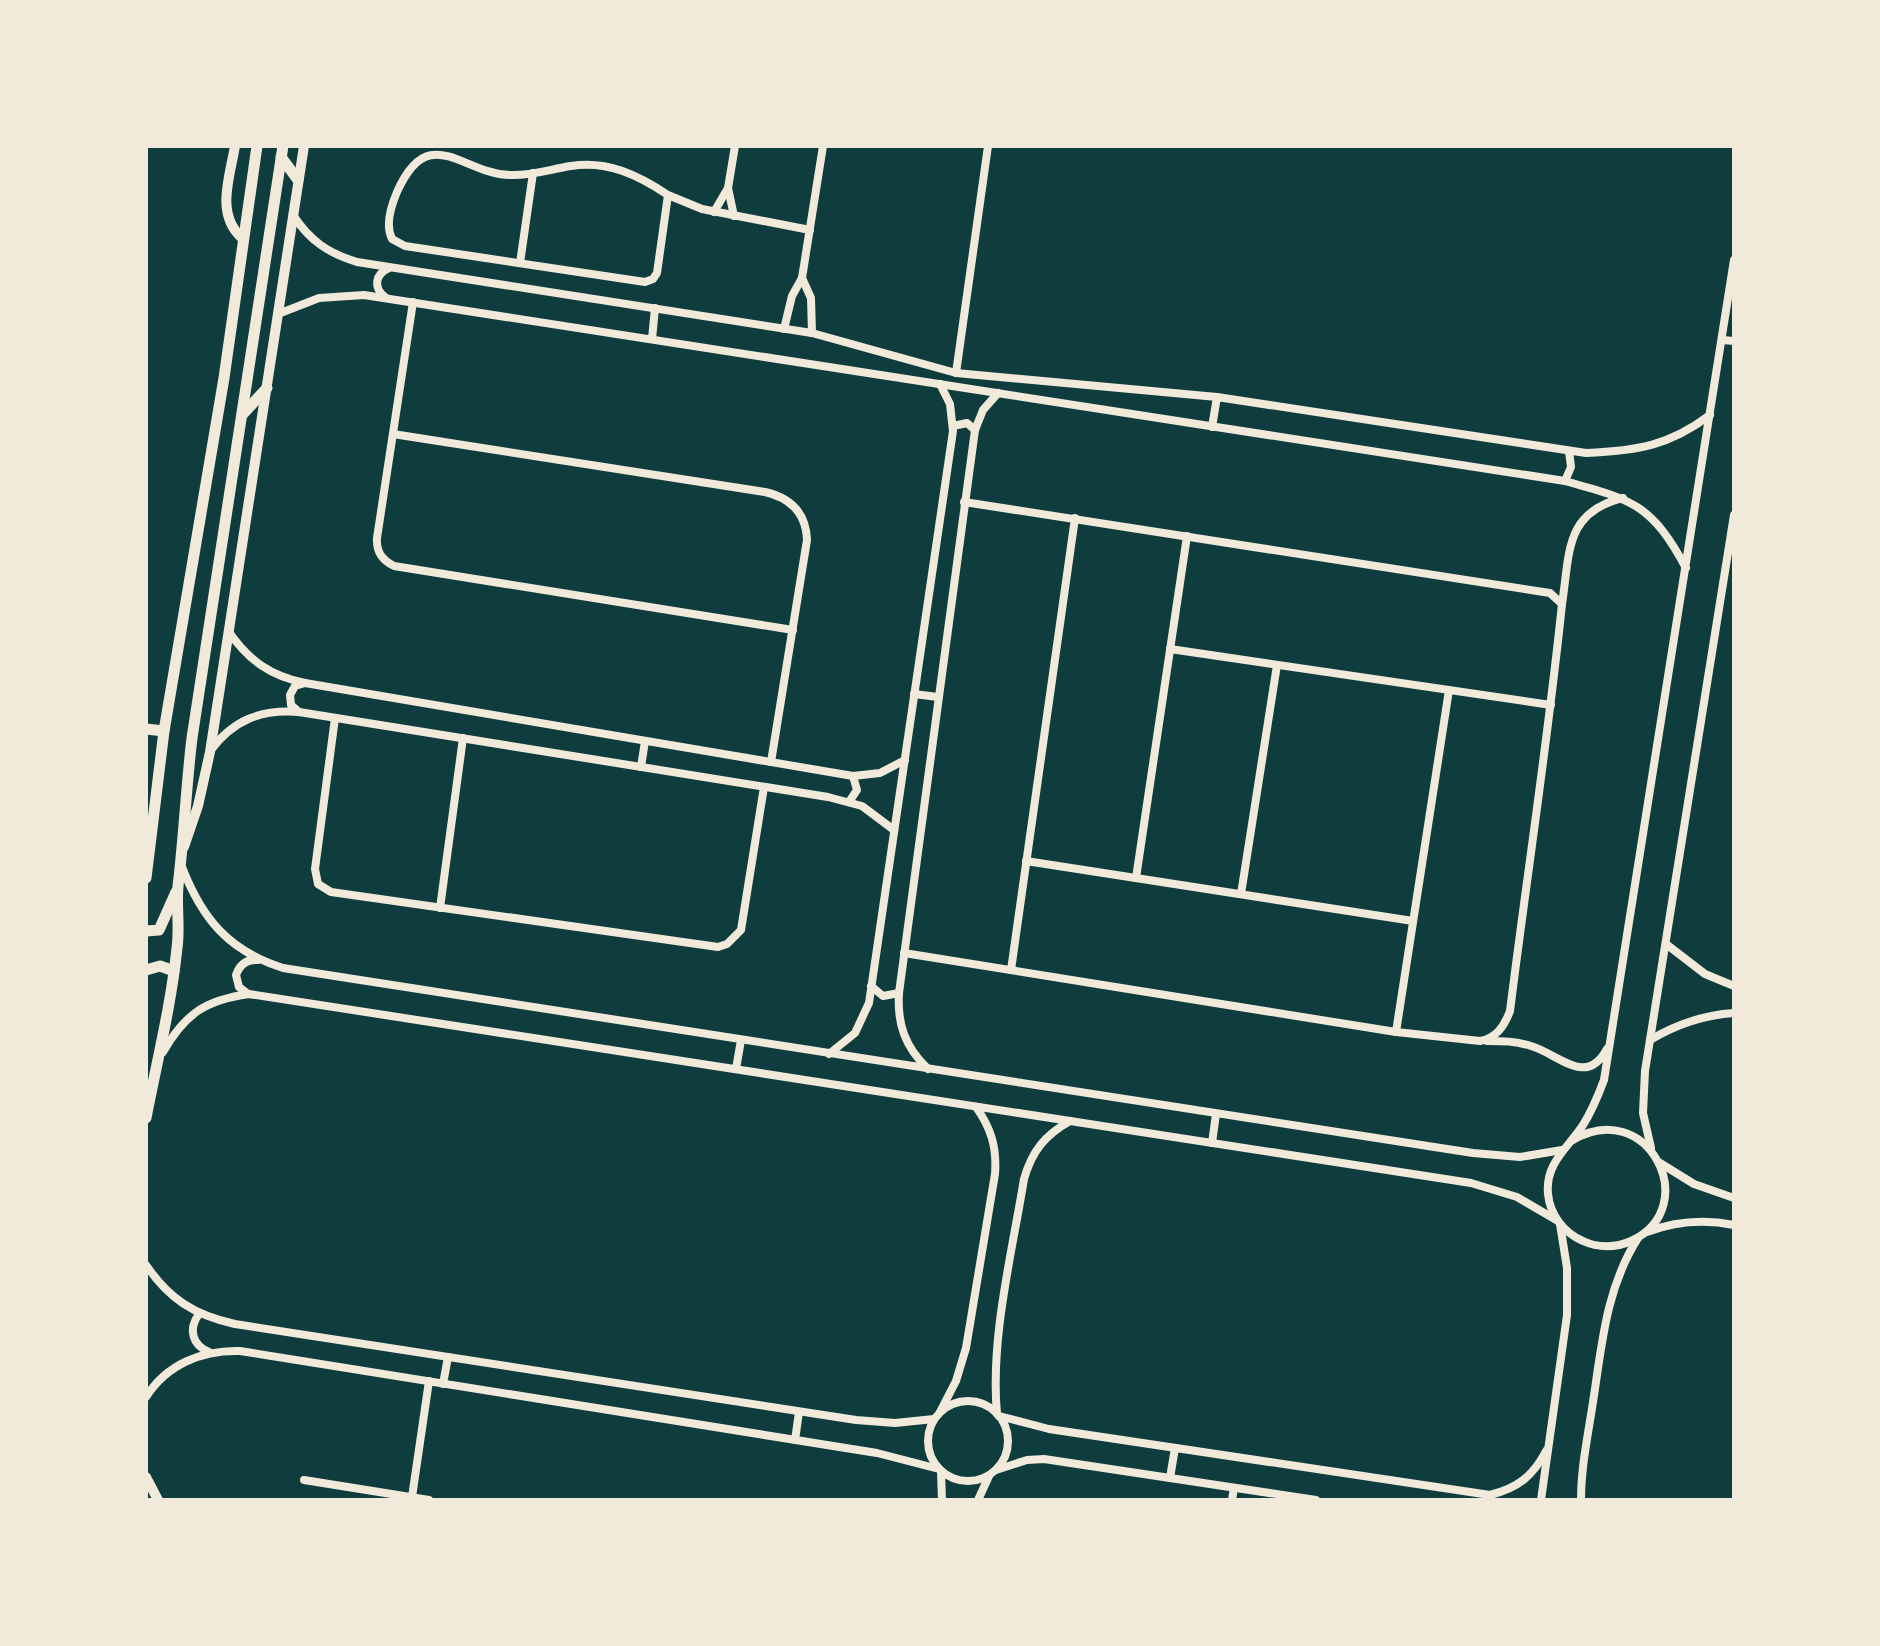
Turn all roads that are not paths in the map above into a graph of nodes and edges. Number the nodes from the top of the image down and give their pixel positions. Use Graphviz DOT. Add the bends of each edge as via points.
graph roads {
  1 [pos="235,146"];
  2 [pos="257,146"];
  3 [pos="304,146"];
  4 [pos="425,146"];
  5 [pos="735,146"];
  6 [pos="823,146"];
  7 [pos="988,146"];
  8 [pos="450,151"];
  9 [pos="282,152"];
  10 [pos="428,157"];
  11 [pos="533,173"];
  12 [pos="298,180"];
  13 [pos="728,188"];
  14 [pos="668,195"];
  15 [pos="714,212"];
  16 [pos="293,215"];
  17 [pos="734,216"];
  18 [pos="810,230"];
  19 [pos="242,238"];
  20 [pos="1734,260"];
  21 [pos="520,263"];
  22 [pos="389,268"];
  23 [pos="802,278"];
  24 [pos="386,298"];
  25 [pos="413,302"];
  26 [pos="655,308"];
  27 [pos="278,314"];
  28 [pos="784,329"];
  29 [pos="812,333"];
  30 [pos="652,339"];
  31 [pos="1722,340"];
  32 [pos="1734,341"];
  33 [pos="956,373"];
  34 [pos="940,384"];
  35 [pos="267,388"];
  36 [pos="998,393"];
  37 [pos="1217,397"];
  38 [pos="242,415"];
  39 [pos="1710,415"];
  40 [pos="953,426"];
  41 [pos="1212,427"];
  42 [pos="975,430"];
  43 [pos="393,434"];
  44 [pos="1569,451"];
  45 [pos="1565,481"];
  46 [pos="1624,498"];
  47 [pos="964,502"];
  48 [pos="1734,515"];
  49 [pos="1075,518"];
  50 [pos="1187,536"];
  51 [pos="1734,559"];
  52 [pos="1686,568"];
  53 [pos="1725,571"];
  54 [pos="1562,604"];
  55 [pos="793,630"];
  56 [pos="229,632"];
  57 [pos="1170,649"];
  58 [pos="1277,665"];
  59 [pos="305,683"];
  60 [pos="1449,690"];
  61 [pos="914,694"];
  62 [pos="938,697"];
  63 [pos="1551,705"];
  64 [pos="299,712"];
  65 [pos="335,718"];
  66 [pos="146,729"];
  67 [pos="164,731"];
  68 [pos="463,738"];
  69 [pos="645,741"];
  70 [pos="210,752"];
  71 [pos="905,760"];
  72 [pos="771,762"];
  73 [pos="641,767"];
  74 [pos="853,776"];
  75 [pos="764,787"];
  76 [pos="849,802"];
  77 [pos="894,830"];
  78 [pos="1026,861"];
  79 [pos="182,862"];
  80 [pos="146,878"];
  81 [pos="1136,878"];
  82 [pos="178,888"];
  83 [pos="1241,894"];
  84 [pos="440,908"];
  85 [pos="1413,921"];
  86 [pos="146,931"];
  87 [pos="1666,944"];
  88 [pos="904,953"];
  89 [pos="259,960"];
  90 [pos="146,970"];
  91 [pos="1011,970"];
  92 [pos="174,971"];
  93 [pos="871,986"];
  94 [pos="1734,986"];
  95 [pos="899,993"];
  96 [pos="249,994"];
  97 [pos="1734,1013"];
  98 [pos="1396,1032"];
  99 [pos="741,1040"];
  100 [pos="1650,1040"];
  101 [pos="1480,1041"];
  102 [pos="1609,1044"];
  103 [pos="829,1054"];
  104 [pos="158,1059"];
  105 [pos="736,1069"];
  106 [pos="928,1069"];
  107 [pos="975,1106"];
  108 [pos="1216,1114"];
  109 [pos="146,1118"];
  110 [pos="1070,1121"];
  111 [pos="1571,1141"];
  112 [pos="1212,1143"];
  113 [pos="1562,1150"];
  114 [pos="1653,1152"];
  115 [pos="1660,1163"];
  116 [pos="1734,1198"];
  117 [pos="1559,1222"];
  118 [pos="1734,1225"];
  119 [pos="1640,1236"];
  120 [pos="146,1265"];
  121 [pos="199,1314"];
  122 [pos="210,1352"];
  123 [pos="448,1357"];
  124 [pos="429,1381"];
  125 [pos="443,1384"];
  126 [pos="146,1397"];
  127 [pos="799,1412"];
  128 [pos="937,1415"];
  129 [pos="998,1415"];
  130 [pos="795,1440"];
  131 [pos="1175,1448"];
  132 [pos="1546,1451"];
  133 [pos="940,1470"];
  134 [pos="992,1473"];
  135 [pos="146,1477"];
  136 [pos="1170,1478"];
  137 [pos="304,1480"];
  138 [pos="1234,1488"];
  139 [pos="412,1497"];
  140 [pos="158,1500"];
  141 [pos="429,1500"];
  142 [pos="942,1500"];
  143 [pos="978,1500"];
  144 [pos="1232,1500"];
  145 [pos="1316,1500"];
  146 [pos="1541,1500"];
  147 [pos="1581,1500"];
  1 -- 19 [label="street" via="226,214"];
  2 -- 19 [label="main road"];
  3 -- 12 [label="street"];
  4 -- 10 [label="street"];
  5 -- 13 [label="street"];
  6 -- 18 [label="street"];
  7 -- 33 [label="street"];
  8 -- 10 [label="street"];
  8 -- 11 [label="street" via="494,173"];
  9 -- 12 [label="main road"];
  9 -- 38 [label="main road"];
  10 -- 21 [label="street" via="403,180 391,211 392,239 405,246"];
  11 -- 14 [label="street" via="574,165 612,167"];
  11 -- 21 [label="street"];
  12 -- 16 [label="street"];
  13 -- 15 [label="street"];
  13 -- 17 [label="street"];
  14 -- 15 [label="street"];
  14 -- 21 [label="street" via="657,273 649,281"];
  15 -- 17 [label="street"];
  16 -- 22 [label="street" via="319,246 337,256"];
  16 -- 27 [label="street"];
  17 -- 18 [label="street"];
  18 -- 23 [label="street"];
  19 -- 67 [label="main road" via="224,378"];
  20 -- 31 [label="street"];
  22 -- 24 [label="street" via="376,282"];
  22 -- 26 [label="street"];
  23 -- 28 [label="street"];
  23 -- 29 [label="street" via="811,298"];
  24 -- 25 [label="street"];
  24 -- 27 [label="street" via="330,296"];
  25 -- 30 [label="street"];
  25 -- 43 [label="street"];
  26 -- 28 [label="street"];
  26 -- 30 [label="street"];
  27 -- 35 [label="street"];
  28 -- 29 [label="street"];
  29 -- 33 [label="street"];
  30 -- 34 [label="street"];
  31 -- 32 [label="street"];
  31 -- 39 [label="street"];
  33 -- 37 [label="street"];
  34 -- 36 [label="street"];
  34 -- 40 [label="street"];
  35 -- 38 [label="main road"];
  35 -- 56 [label="street"];
  36 -- 41 [label="street"];
  36 -- 42 [label="street"];
  37 -- 41 [label="street"];
  37 -- 44 [label="street"];
  38 -- 79 [label="main road" via="192,738"];
  39 -- 44 [label="street" via="1686,433 1654,445 1620,452"];
  39 -- 52 [label="street"];
  40 -- 42 [label="street" via="967,423"];
  40 -- 61 [label="street"];
  41 -- 45 [label="street"];
  42 -- 47 [label="street"];
  43 -- 55 [label="street" via="779,495 798,509 807,530"];
  43 -- 55 [label="street" via="377,543 387,563"];
  44 -- 45 [label="street" via="1571,467"];
  45 -- 46 [label="street"];
  46 -- 52 [label="street" via="1658,524"];
  46 -- 54 [label="street" via="1589,513 1573,533"];
  47 -- 49 [label="street"];
  47 -- 62 [label="street"];
  48 -- 53 [label="street"];
  49 -- 50 [label="street"];
  49 -- 78 [label="street"];
  50 -- 54 [label="street" via="1541,591"];
  50 -- 57 [label="street"];
  51 -- 53 [label="street"];
  52 -- 102 [label="street"];
  53 -- 87 [label="street"];
  54 -- 63 [label="street"];
  55 -- 72 [label="street"];
  56 -- 59 [label="street" via="267,670"];
  56 -- 70 [label="street"];
  57 -- 58 [label="street"];
  57 -- 81 [label="street"];
  58 -- 60 [label="street"];
  58 -- 83 [label="street"];
  59 -- 64 [label="street" via="290,695"];
  59 -- 69 [label="street"];
  60 -- 63 [label="street"];
  60 -- 85 [label="street"];
  61 -- 62 [label="street"];
  61 -- 71 [label="street"];
  62 -- 88 [label="street"];
  63 -- 101 [label="street" via="1510,1011 1498,1033"];
  64 -- 65 [label="street"];
  64 -- 70 [label="street" via="247,718"];
  65 -- 68 [label="street"];
  65 -- 84 [label="street" via="315,869 318,884 331,892"];
  66 -- 67 [label="main road"];
  67 -- 80 [label="main road"];
  68 -- 73 [label="street"];
  68 -- 84 [label="street"];
  69 -- 72 [label="street"];
  69 -- 73 [label="street"];
  70 -- 79 [label="street"];
  71 -- 74 [label="street" via="880,773"];
  71 -- 77 [label="street"];
  72 -- 74 [label="street"];
  73 -- 75 [label="street"];
  74 -- 76 [label="street" via="857,790"];
  75 -- 76 [label="street"];
  75 -- 84 [label="street" via="744,920 727,944 708,947"];
  76 -- 77 [label="street" via="874,812"];
  77 -- 93 [label="street"];
  78 -- 81 [label="street"];
  78 -- 91 [label="street"];
  79 -- 82 [label="main road"];
  79 -- 89 [label="street" via="205,914"];
  81 -- 83 [label="street"];
  82 -- 86 [label="main road" via="164,924"];
  82 -- 92 [label="main road"];
  83 -- 85 [label="street"];
  85 -- 98 [label="street"];
  87 -- 94 [label="street" via="1705,974"];
  87 -- 100 [label="street"];
  88 -- 91 [label="street"];
  88 -- 95 [label="street"];
  89 -- 96 [label="street" via="238,969 237,981"];
  89 -- 99 [label="street"];
  90 -- 92 [label="main road" via="160,966"];
  91 -- 98 [label="street"];
  92 -- 104 [label="main road"];
  93 -- 95 [label="street" via="883,996"];
  93 -- 103 [label="street" via="855,1033"];
  95 -- 106 [label="street" via="906,1043"];
  96 -- 104 [label="street" via="208,1004 191,1015"];
  96 -- 105 [label="street"];
  97 -- 100 [label="street" via="1682,1023"];
  98 -- 101 [label="street"];
  99 -- 103 [label="street"];
  99 -- 105 [label="street"];
  100 -- 114 [label="street" via="1642,1094"];
  101 -- 102 [label="street" via="1529,1045 1581,1068 1596,1063"];
  102 -- 111 [label="street" via="1598,1097"];
  103 -- 106 [label="street"];
  104 -- 109 [label="main road"];
  105 -- 107 [label="street"];
  106 -- 108 [label="street"];
  107 -- 110 [label="street"];
  107 -- 128 [label="street" via="993,1137 995,1174 966,1348"];
  108 -- 112 [label="street"];
  108 -- 113 [label="street" via="1495,1156"];
  110 -- 112 [label="street"];
  110 -- 129 [label="street" via="1039,1144 1024,1179 997,1349"];
  111 -- 113 [label="street"];
  111 -- 114 [label="street" via="1594,1131 1620,1131"];
  112 -- 117 [label="street" via="1471,1183 1517,1197"];
  113 -- 117 [label="street" via="1548,1185"];
  114 -- 115 [label="street"];
  115 -- 116 [label="street" via="1694,1184"];
  115 -- 119 [label="street" via="1664,1201"];
  117 -- 119 [label="street" via="1590,1244 1615,1246"];
  117 -- 132 [label="street" via="1567,1268 1567,1315"];
  118 -- 119 [label="street" via="1684,1222"];
  119 -- 147 [label="street" via="1609,1302"];
  120 -- 121 [label="street" via="170,1296"];
  121 -- 122 [label="street" via="193,1326 195,1340"];
  121 -- 123 [label="street"];
  122 -- 124 [label="street" via="240,1351"];
  122 -- 126 [label="street" via="169,1371"];
  123 -- 125 [label="street"];
  123 -- 127 [label="street"];
  124 -- 125 [label="street"];
  124 -- 139 [label="street"];
  125 -- 130 [label="street"];
  127 -- 128 [label="street" via="875,1423"];
  127 -- 130 [label="street"];
  128 -- 129 [label="street" via="964,1401 982,1404"];
  128 -- 133 [label="street" via="928,1445"];
  129 -- 131 [label="street" via="1049,1429"];
  129 -- 134 [label="street" via="1008,1440 1005,1456"];
  130 -- 133 [label="street"];
  131 -- 132 [label="street" via="1490,1495 1525,1481"];
  131 -- 136 [label="street"];
  132 -- 146 [label="street"];
  133 -- 134 [label="street" via="969,1481"];
  133 -- 142 [label="street"];
  134 -- 136 [label="street" via="1044,1459"];
  134 -- 143 [label="street"];
  135 -- 140 [label="street"];
  136 -- 138 [label="street"];
  137 -- 139 [label="street"];
  138 -- 144 [label="street"];
  138 -- 145 [label="street"];
  139 -- 141 [label="street"];
}
